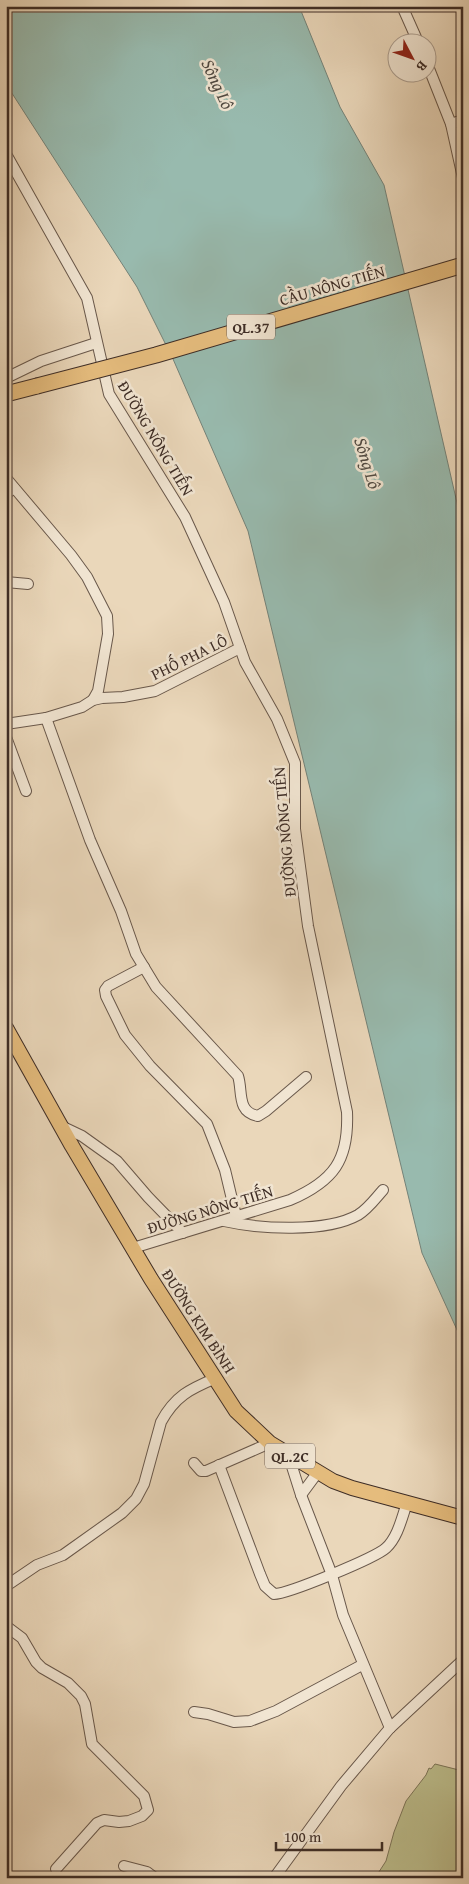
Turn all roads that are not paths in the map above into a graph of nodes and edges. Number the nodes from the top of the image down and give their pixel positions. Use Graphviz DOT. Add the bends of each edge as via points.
graph roads {
  1 [pos="402,6"];
  2 [pos="414,32"];
  3 [pos="434,82"];
  4 [pos="463,120"];
  5 [pos="451,124"];
  6 [pos="6,154"];
  7 [pos="463,178"];
  8 [pos="463,265"];
  9 [pos="96,343"];
  10 [pos="6,378"];
  11 [pos="6,394"];
  12 [pos="6,478"];
  13 [pos="10,491"];
  14 [pos="6,582"];
  15 [pos="28,584"];
  16 [pos="240,648"];
  17 [pos="93,700"];
  18 [pos="46,718"];
  19 [pos="6,724"];
  20 [pos="6,737"];
  21 [pos="26,791"];
  22 [pos="144,967"];
  23 [pos="6,1028"];
  24 [pos="306,1076"];
  25 [pos="75,1141"];
  26 [pos="383,1190"];
  27 [pos="236,1216"];
  28 [pos="222,1220"];
  29 [pos="183,1233"];
  30 [pos="133,1248"];
  31 [pos="216,1378"];
  32 [pos="270,1443"];
  33 [pos="288,1454"];
  34 [pos="194,1463"];
  35 [pos="219,1465"];
  36 [pos="318,1472"];
  37 [pos="301,1496"];
  38 [pos="407,1503"];
  39 [pos="463,1518"];
  40 [pos="332,1575"];
  41 [pos="6,1586"];
  42 [pos="6,1626"];
  43 [pos="463,1660"];
  44 [pos="362,1665"];
  45 [pos="194,1712"];
  46 [pos="390,1728"];
  47 [pos="124,1866"];
  48 [pos="56,1868"];
  49 [pos="155,1878"];
  50 [pos="274,1878"];
  1 -- 2 [label="street"];
  3 -- 5 [label="street"];
  4 -- 5 [label="street"];
  5 -- 7 [label="street"];
  6 -- 9 [label="street, ĐƯỜNG NÔNG TIẾN" via="86,298"];
  8 -- 11 [label="highway, CẦU NÔNG TIẾN / QL.37, bridge" via="166,352"];
  9 -- 10 [label="street" via="41,361"];
  9 -- 16 [label="street, ĐƯỜNG NÔNG TIẾN" via="109,394 185,517 224,602"];
  12 -- 13 [label="street"];
  13 -- 17 [label="street" via="71,555 107,616 108,634 98,691"];
  14 -- 15 [label="street"];
  16 -- 17 [label="street, PHỐ PHA LÔ" via="155,691"];
  16 -- 27 [label="street, ĐƯỜNG NÔNG TIẾN" via="277,719 295,763 296,829 308,926 347,1112 348,1131 336,1168 322,1182 290,1200"];
  17 -- 18 [label="street, PHỐ PHA LÔ" via="82,707"];
  18 -- 19 [label="street, PHỐ PHA LÔ"];
  18 -- 22 [label="street" via="90,840"];
  20 -- 21 [label="street"];
  22 -- 24 [label="street" via="156,987 238,1076 243,1105 253,1115 266,1111"];
  22 -- 27 [label="street" via="108,986 106,996 125,1035 150,1066 207,1124 225,1170"];
  23 -- 25 [label="main road, ĐƯỜNG KIM BÌNH / QL.2C" via="60,1125"];
  25 -- 29 [label="street" via="82,1136 106,1151"];
  25 -- 30 [label="main road, ĐƯỜNG KIM BÌNH / QL.2C"];
  26 -- 28 [label="street" via="359,1214 340,1223 263,1227"];
  27 -- 28 [label="street, ĐƯỜNG NÔNG TIẾN"];
  28 -- 29 [label="street, ĐƯỜNG NÔNG TIẾN"];
  29 -- 30 [label="street, ĐƯỜNG NÔNG TIẾN"];
  30 -- 31 [label="main road, ĐƯỜNG KIM BÌNH / QL.2C"];
  31 -- 32 [label="main road, ĐƯỜNG KIM BÌNH / QL.2C" via="236,1411"];
  31 -- 41 [label="street" via="190,1389 166,1412 144,1484 122,1513 70,1550 37,1565"];
  32 -- 33 [label="main road, ĐƯỜNG KIM BÌNH / QL.2C"];
  32 -- 35 [label="street"];
  33 -- 36 [label="main road, ĐƯỜNG KIM BÌNH / QL.2C"];
  33 -- 37 [label="street"];
  34 -- 35 [label="street" via="201,1471"];
  35 -- 40 [label="street" via="269,1591 278,1594"];
  36 -- 37 [label="street"];
  36 -- 38 [label="main road, ĐƯỜNG KIM BÌNH / QL.2C" via="352,1488"];
  37 -- 40 [label="street"];
  38 -- 39 [label="main road, ĐƯỜNG KIM BÌNH / QL.2C"];
  38 -- 40 [label="street" via="394,1537 385,1549"];
  40 -- 44 [label="street" via="342,1615"];
  42 -- 48 [label="street" via="22,1638 42,1668 68,1683 81,1696 92,1744 144,1796 148,1810 129,1821 104,1820 97,1823"];
  43 -- 46 [label="street"];
  44 -- 45 [label="street" via="276,1711 250,1721 234,1722"];
  44 -- 46 [label="street"];
  46 -- 50 [label="street" via="341,1786"];
  47 -- 49 [label="street" via="147,1872"];
}
